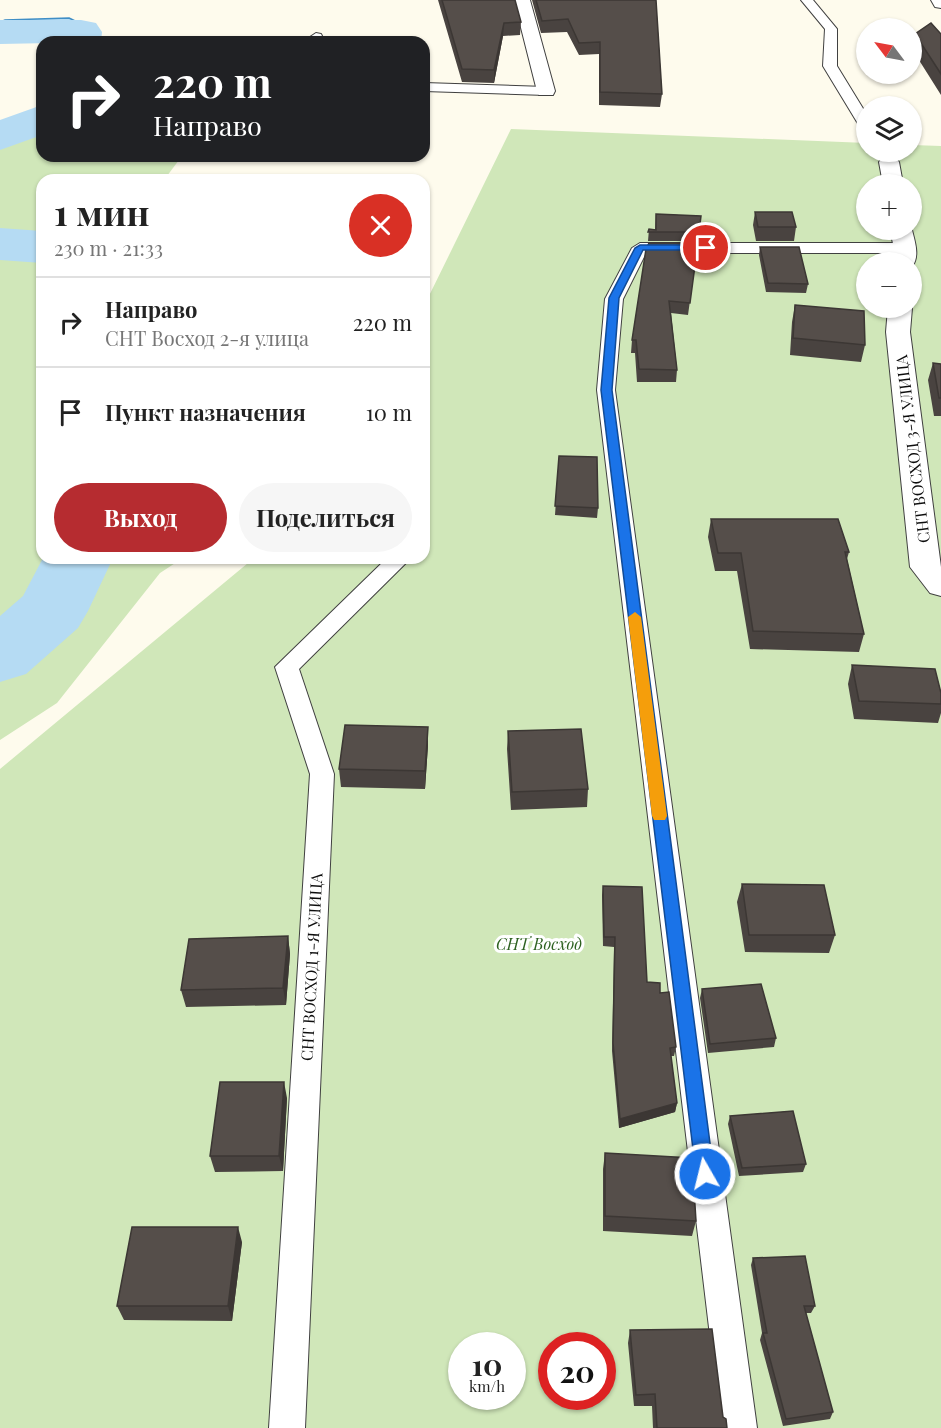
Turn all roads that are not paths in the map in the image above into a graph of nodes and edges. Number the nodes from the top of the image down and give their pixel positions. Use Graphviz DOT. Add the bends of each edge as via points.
graph roads {
  1 [pos="522,0"];
  2 [pos="807,0"];
  3 [pos="430,87"];
  4 [pos="546,91"];
  5 [pos="856,109"];
  6 [pos="903,247"];
  7 [pos="899,318"];
  8 [pos="394,564"];
  9 [pos="941,586"];
  10 [pos="286,1428"];
  11 [pos="739,1428"];
  1 -- 4 [label="street"];
  2 -- 5 [label="lane" via="831,29 830,66"];
  3 -- 4 [label="lane"];
  6 -- 11 [label="lane" via="640,248 614,298 606,390"];
  7 -- 9 [label="street, СНТ ВОСХОД 3-Я УЛИЦА" via="926,567"];
  8 -- 10 [label="lane, СНТ ВОСХОД 1-Я УЛИЦА" via="287,667 322,774"];
}
